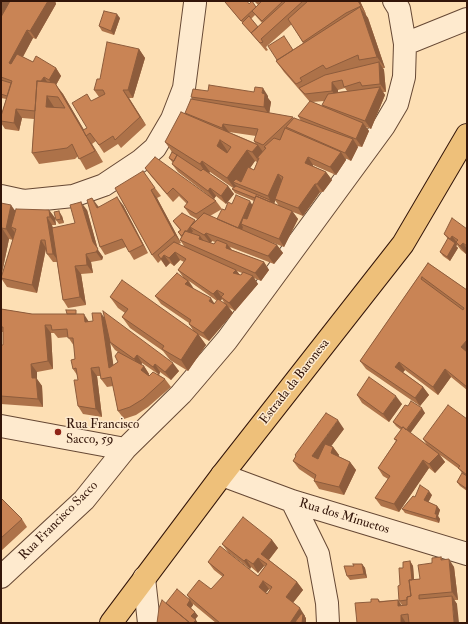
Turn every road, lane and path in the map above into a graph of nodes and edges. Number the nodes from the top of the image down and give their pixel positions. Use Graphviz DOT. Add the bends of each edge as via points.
graph roads {
  1 [pos="394,1"];
  2 [pos="192,2"];
  3 [pos="467,20"];
  4 [pos="405,44"];
  5 [pos="467,134"];
  6 [pos="1,196"];
  7 [pos="1,426"];
  8 [pos="125,449"];
  9 [pos="222,475"];
  10 [pos="292,501"];
  11 [pos="467,554"];
  12 [pos="1,577"];
  13 [pos="144,578"];
  14 [pos="111,623"];
  15 [pos="149,623"];
  16 [pos="328,623"];
  1 -- 4 [label="street" via="399,8"];
  2 -- 6 [label="street" via="184,88 172,119 155,148 104,185 73,196 24,201"];
  3 -- 4 [label="street"];
  4 -- 8 [label="street" via="404,77 397,104 384,126 227,340 181,394"];
  5 -- 9 [label="main road, Estrada da Baronesa" via="403,244"];
  7 -- 8 [label="street"];
  8 -- 12 [label="street, Rua Francisco Sacco" via="84,500"];
  9 -- 10 [label="street, Rua dos Minuetos"];
  9 -- 13 [label="main road, Estrada da Baronesa"];
  10 -- 11 [label="street, Rua dos Minuetos"];
  10 -- 16 [label="street" via="318,554"];
  13 -- 14 [label="main road, Estrada da Baronesa"];
  13 -- 15 [label="street"];
}
